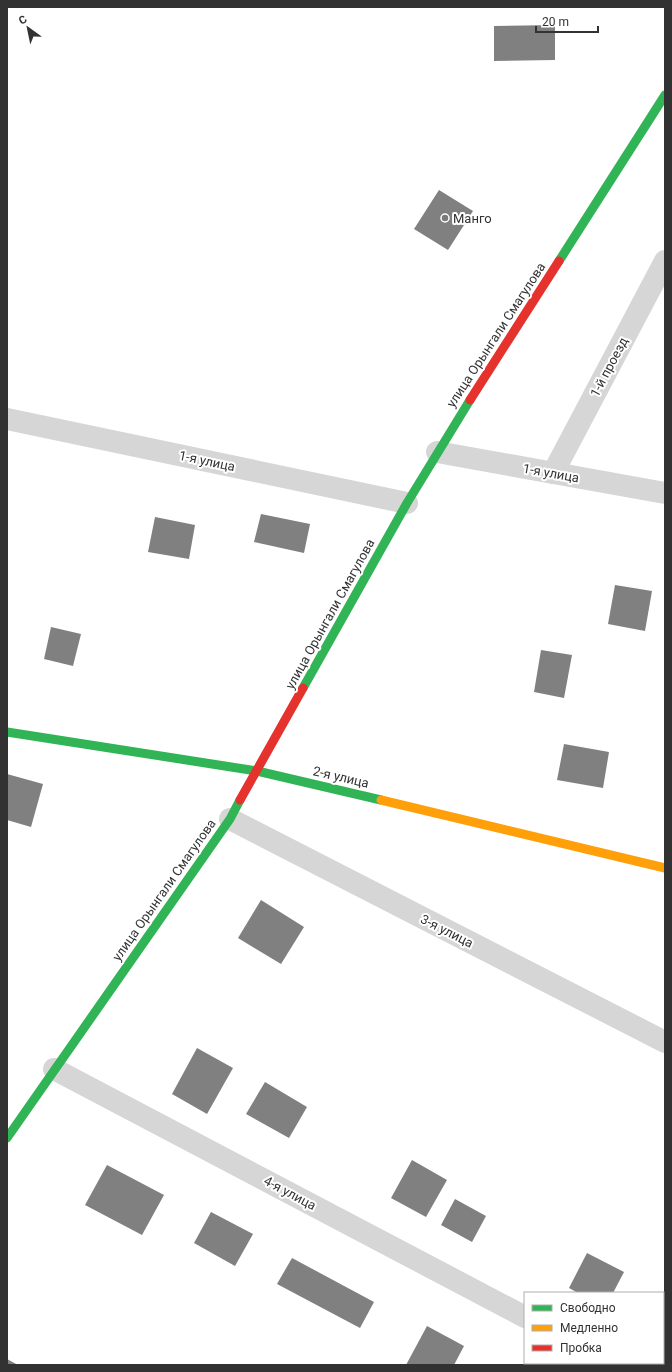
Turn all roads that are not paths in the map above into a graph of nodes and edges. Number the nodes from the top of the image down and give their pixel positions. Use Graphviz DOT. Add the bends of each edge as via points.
graph roads {
  1 [pos="665,95"];
  2 [pos="665,261"];
  3 [pos="7,419"];
  4 [pos="437,452"];
  5 [pos="553,473"];
  6 [pos="665,494"];
  7 [pos="407,502"];
  8 [pos="7,732"];
  9 [pos="257,770"];
  10 [pos="230,820"];
  11 [pos="665,868"];
  12 [pos="665,1042"];
  13 [pos="54,1069"];
  14 [pos="7,1138"];
  15 [pos="524,1316"];
  1 -- 4 [label="main road, улица Орынгали Смагулова"];
  2 -- 5 [label="street, 1-й проезд"];
  3 -- 7 [label="street, 1-я улица"];
  4 -- 5 [label="street, 1-я улица"];
  4 -- 7 [label="main road, улица Орынгали Смагулова"];
  5 -- 6 [label="street, 1-я улица"];
  7 -- 9 [label="main road, улица Орынгали Смагулова"];
  8 -- 9 [label="main road, 2-я улица"];
  9 -- 10 [label="main road, улица Орынгали Смагулова"];
  9 -- 11 [label="main road, 2-я улица"];
  10 -- 12 [label="street, 3-я улица"];
  10 -- 13 [label="main road, улица Орынгали Смагулова"];
  13 -- 14 [label="main road, улица Орынгали Смагулова"];
  13 -- 15 [label="street, 4-я улица"];
}
